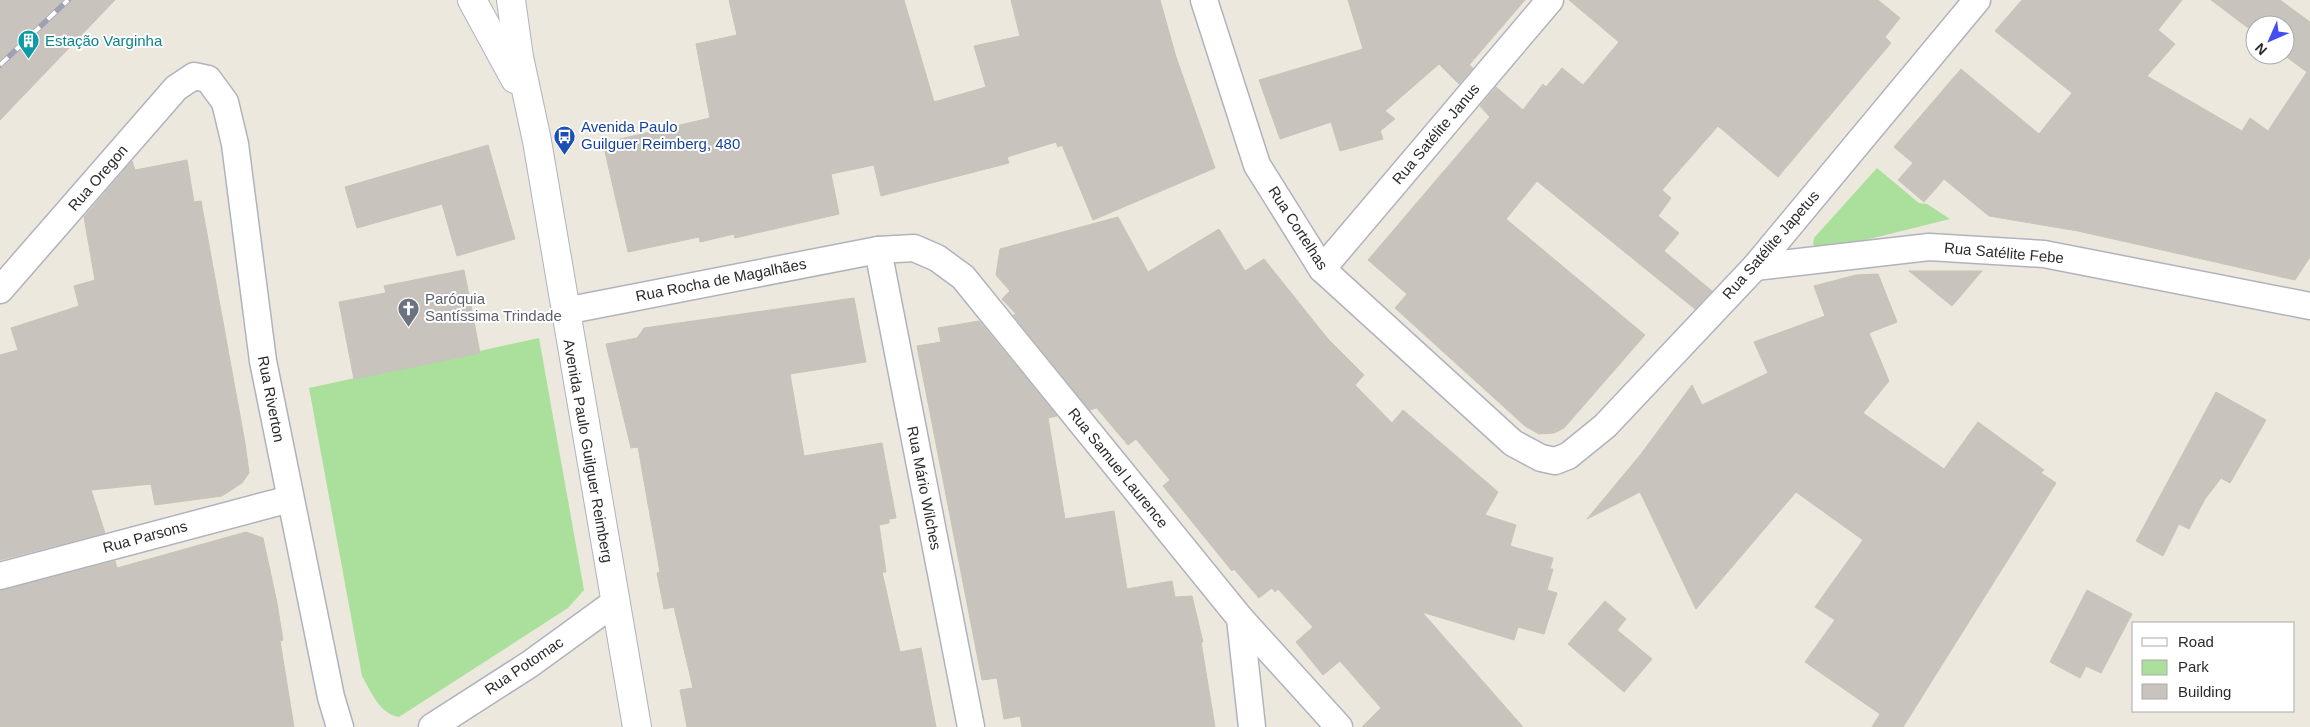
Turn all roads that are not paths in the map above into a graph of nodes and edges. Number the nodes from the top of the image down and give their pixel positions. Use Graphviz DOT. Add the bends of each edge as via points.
graph roads {
  1 [pos="512,0"];
  2 [pos="1204,0"];
  3 [pos="1550,0"];
  4 [pos="1977,0"];
  5 [pos="479,2"];
  6 [pos="202,78"];
  7 [pos="532,115"];
  8 [pos="878,250"];
  9 [pos="1755,267"];
  10 [pos="1322,269"];
  11 [pos="0,290"];
  12 [pos="2310,306"];
  13 [pos="564,311"];
  14 [pos="1541,458"];
  15 [pos="290,499"];
  16 [pos="0,576"];
  17 [pos="614,603"];
  18 [pos="1240,618"];
  19 [pos="340,727"];
  20 [pos="432,727"];
  21 [pos="636,727"];
  22 [pos="971,727"];
  23 [pos="1252,727"];
  24 [pos="1339,727"];
  1 -- 7 [label="main road, Avenida Paulo Guilguer Reimberg" via="519,57"];
  2 -- 10 [label="street, Rua Cortelhas" via="1258,165"];
  3 -- 10 [label="street, Rua Satélite Janus"];
  4 -- 9 [label="street, Rua Satélite Japetus"];
  5 -- 7 [label="main road, Avenida Paulo Guilguer Reimberg"];
  6 -- 11 [label="street, Rua Oregon" via="194,76 176,88"];
  6 -- 15 [label="street, Rua Riverton" via="213,83 225,102 235,144 263,361"];
  7 -- 13 [label="main road, Avenida Paulo Guilguer Reimberg"];
  8 -- 13 [label="street, Rua Rocha de Magalhães"];
  8 -- 18 [label="street, Rua Samuel Laurence" via="914,248 937,258 962,277"];
  8 -- 22 [label="street, Rua Mário Wilches"];
  9 -- 12 [label="street, Rua Satélite Febe" via="1929,247 2044,254"];
  9 -- 14 [label="street, Rua Satélite Japetus" via="1605,426 1568,456 1555,461"];
  10 -- 14 [label="street, Rua Cortelhas" via="1513,442"];
  13 -- 17 [label="main road, Avenida Paulo Guilguer Reimberg"];
  15 -- 16 [label="street, Rua Parsons"];
  15 -- 19 [label="street, Rua Riverton"];
  17 -- 20 [label="street, Rua Potomac" via="530,664"];
  17 -- 21 [label="main road, Avenida Paulo Guilguer Reimberg"];
  18 -- 23 [label="street"];
  18 -- 24 [label="street, Rua Samuel Laurence"];
}
